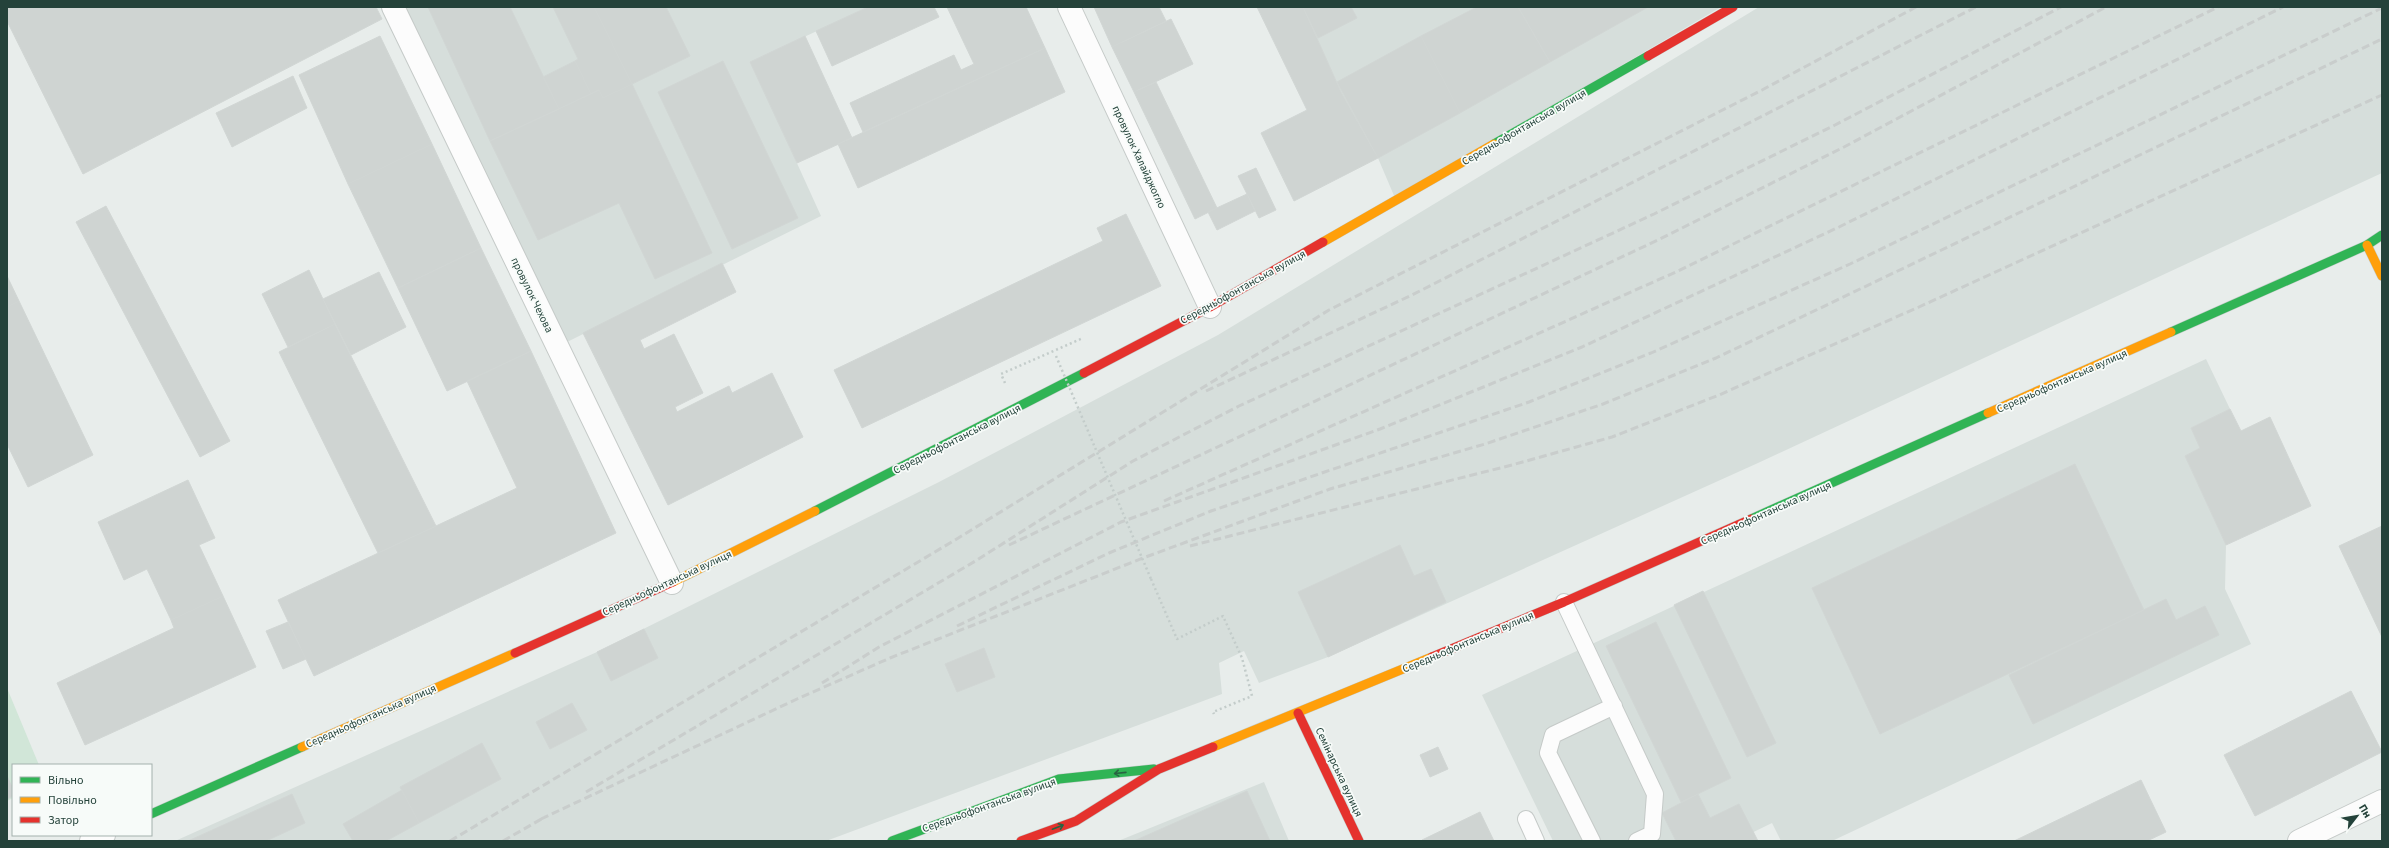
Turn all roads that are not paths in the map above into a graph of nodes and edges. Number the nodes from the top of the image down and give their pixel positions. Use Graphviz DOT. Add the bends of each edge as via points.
graph roads {
  1 [pos="393,7"];
  2 [pos="1069,7"];
  3 [pos="1733,7"];
  4 [pos="2382,235"];
  5 [pos="2382,244"];
  6 [pos="2368,245"];
  7 [pos="2382,276"];
  8 [pos="1210,307"];
  9 [pos="672,583"];
  10 [pos="1564,602"];
  11 [pos="1614,706"];
  12 [pos="1298,712"];
  13 [pos="1159,769"];
  14 [pos="2382,801"];
  15 [pos="152,814"];
  16 [pos="1526,819"];
  17 [pos="102,836"];
  18 [pos="91,841"];
  19 [pos="892,841"];
  20 [pos="1022,841"];
  21 [pos="1359,841"];
  22 [pos="1536,841"];
  23 [pos="1592,841"];
  24 [pos="1637,841"];
  25 [pos="2299,841"];
  1 -- 9 [label="street, провулок Чехова"];
  2 -- 8 [label="street, провулок Халайджогло"];
  3 -- 8 [label="street, Середньофонтанська вулиця"];
  4 -- 6 [label="street, Середньофонтанська вулиця"];
  5 -- 6 [label="street, Середньофонтанська вулиця"];
  6 -- 7 [label="street"];
  6 -- 10 [label="street, Середньофонтанська вулиця"];
  8 -- 9 [label="street, Середньофонтанська вулиця" via="1018,408"];
  9 -- 15 [label="street, Середньофонтанська вулиця"];
  10 -- 11 [label="lane"];
  10 -- 12 [label="street, Середньофонтанська вулиця"];
  11 -- 23 [label="lane" via="1553,735 1548,753"];
  11 -- 24 [label="lane" via="1655,794 1652,834"];
  12 -- 13 [label="street, Середньофонтанська вулиця"];
  12 -- 21 [label="street, Семінарська вулиця"];
  13 -- 19 [label="street, Середньофонтанська вулиця, one-way" via="1059,779"];
  20 -- 13 [label="street, Середньофонтанська вулиця, one-way" via="1076,821"];
  14 -- 25 [label="street"];
  16 -- 22 [label="lane"];
  17 -- 18 [label="street"];
}
